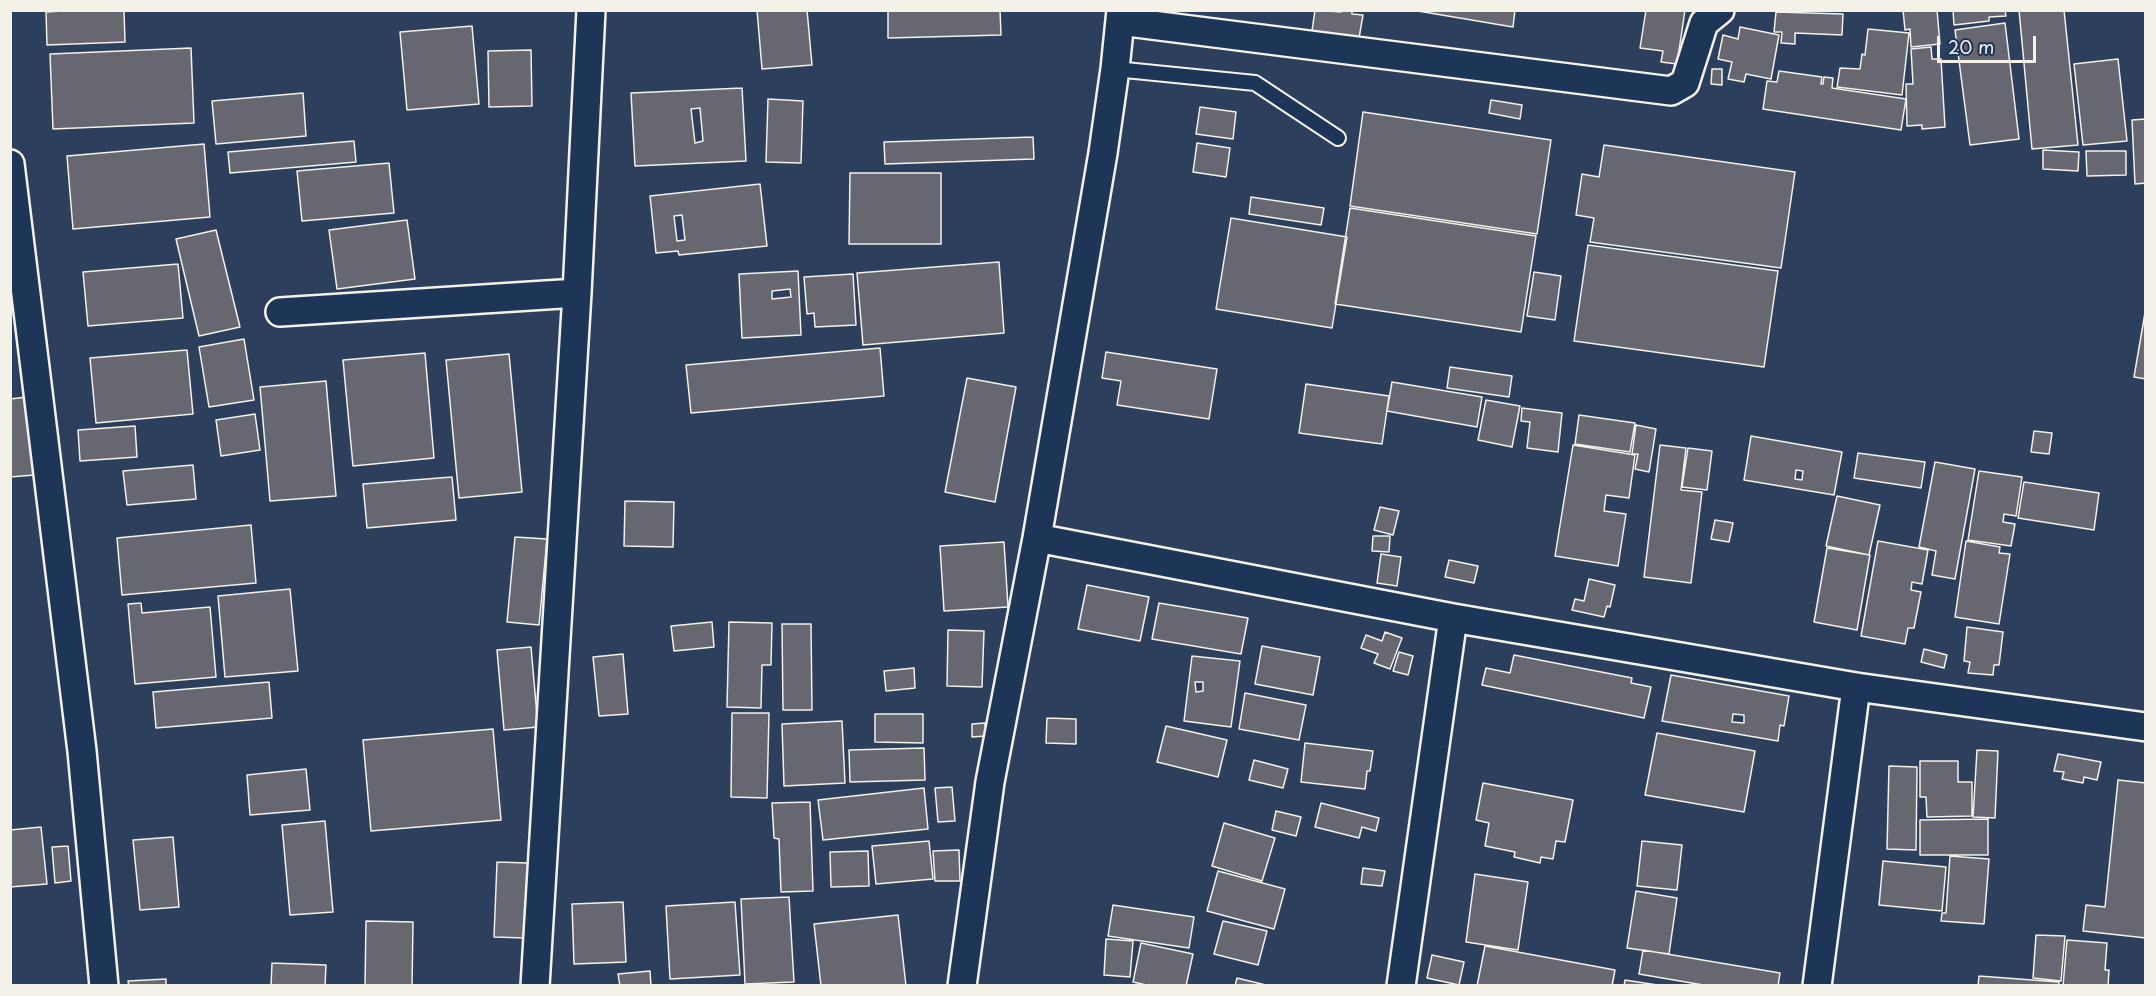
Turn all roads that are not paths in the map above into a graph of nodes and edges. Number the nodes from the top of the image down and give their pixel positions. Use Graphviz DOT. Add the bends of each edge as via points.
graph roads {
  1 [pos="591,10"];
  2 [pos="1720,10"];
  3 [pos="1120,16"];
  4 [pos="1115,69"];
  5 [pos="1338,138"];
  6 [pos="10,164"];
  7 [pos="577,293"];
  8 [pos="280,312"];
  9 [pos="1037,538"];
  10 [pos="1453,618"];
  11 [pos="1856,687"];
  12 [pos="2145,727"];
  13 [pos="104,986"];
  14 [pos="535,986"];
  15 [pos="962,986"];
  16 [pos="1401,986"];
  17 [pos="1816,986"];
  1 -- 7 [label="street"];
  2 -- 3 [label="street" via="1704,23 1685,83 1671,91"];
  3 -- 4 [label="street"];
  4 -- 5 [label="lane" via="1255,83"];
  4 -- 9 [label="street"];
  6 -- 13 [label="street" via="82,751"];
  7 -- 8 [label="street"];
  7 -- 14 [label="street"];
  9 -- 10 [label="street"];
  9 -- 15 [label="street" via="990,782"];
  10 -- 11 [label="street"];
  10 -- 16 [label="street"];
  11 -- 12 [label="street"];
  11 -- 17 [label="street"];
}
